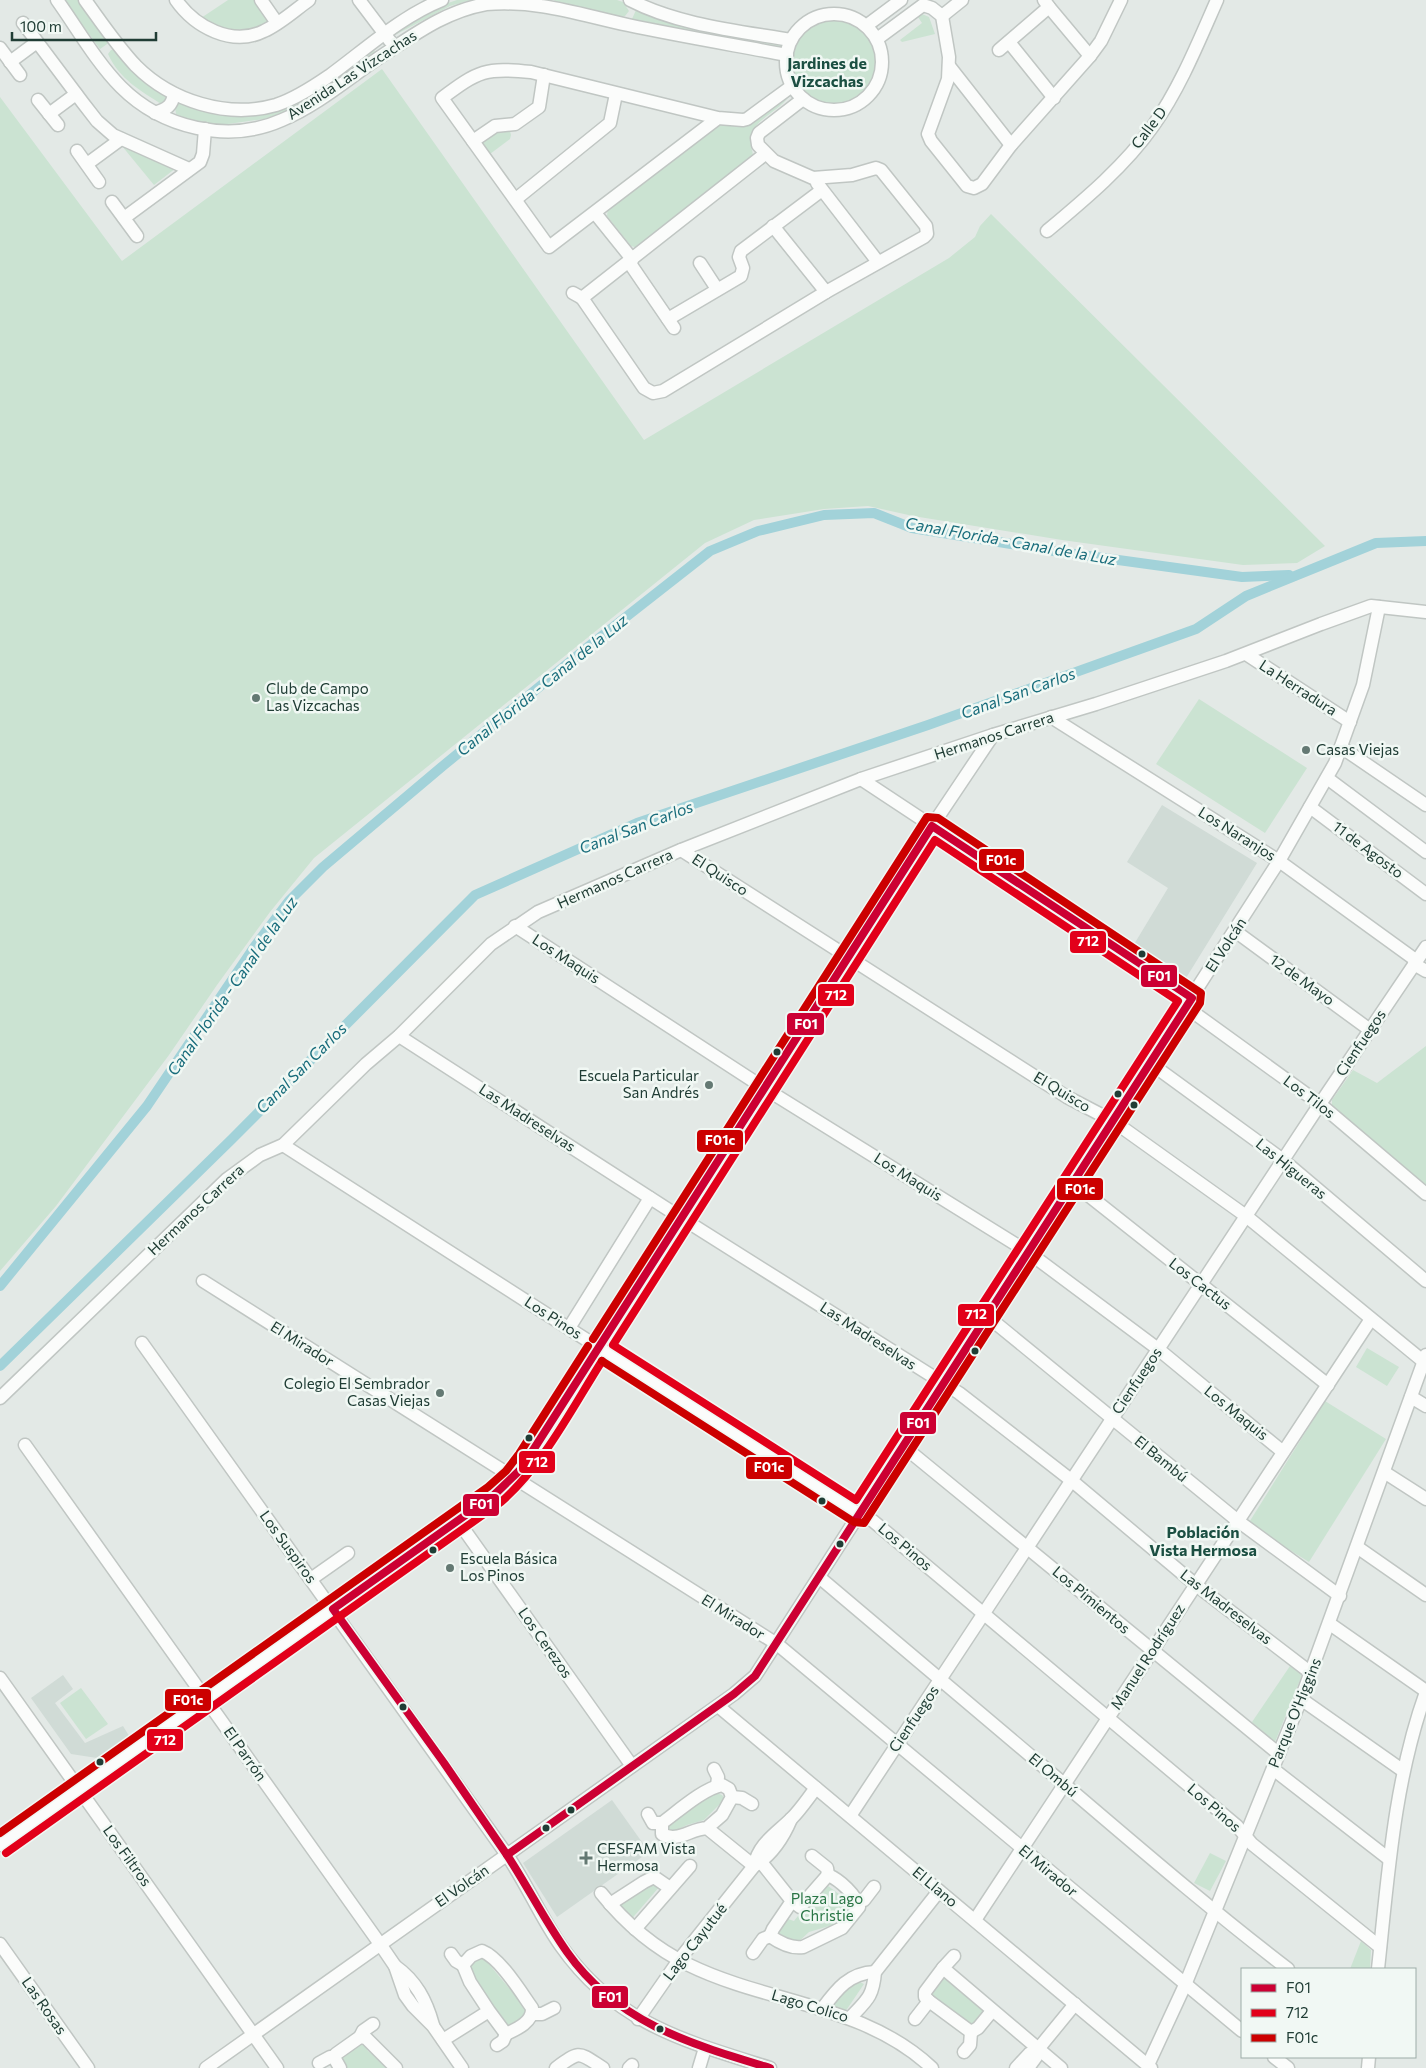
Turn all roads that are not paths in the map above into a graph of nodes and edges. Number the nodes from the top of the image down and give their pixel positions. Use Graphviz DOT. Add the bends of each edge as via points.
graph roads {
  1 [pos="57,0"];
  2 [pos="85,0"];
  3 [pos="176,0"];
  4 [pos="261,0"];
  5 [pos="309,0"];
  6 [pos="359,0"];
  7 [pos="442,0"];
  8 [pos="901,0"];
  9 [pos="962,0"];
  10 [pos="1120,0"];
  11 [pos="1217,0"];
  12 [pos="632,1"];
  13 [pos="547,2"];
  14 [pos="1047,4"];
  15 [pos="942,16"];
  16 [pos="617,22"];
  17 [pos="23,23"];
  18 [pos="277,23"];
  19 [pos="866,26"];
  20 [pos="385,34"];
  21 [pos="877,39"];
  22 [pos="791,40"];
  23 [pos="37,42"];
  24 [pos="394,47"];
  25 [pos="0,48"];
  26 [pos="121,48"];
  27 [pos="787,55"];
  28 [pos="1090,56"];
  29 [pos="10,62"];
  30 [pos="101,62"];
  31 [pos="949,66"];
  32 [pos="20,75"];
  33 [pos="544,75"];
  34 [pos="792,86"];
  35 [pos="76,94"];
  36 [pos="174,94"];
  37 [pos="616,94"];
  38 [pos="1054,98"];
  39 [pos="803,99"];
  40 [pos="38,100"];
  41 [pos="155,113"];
  42 [pos="49,114"];
  43 [pos="718,118"];
  44 [pos="58,125"];
  45 [pos="205,129"];
  46 [pos="121,139"];
  47 [pos="473,141"];
  48 [pos="1011,145"];
  49 [pos="77,151"];
  50 [pos="765,154"];
  51 [pos="87,164"];
  52 [pos="189,169"];
  53 [pos="813,178"];
  54 [pos="99,182"];
  55 [pos="822,190"];
  56 [pos="516,199"];
  57 [pos="112,202"];
  58 [pos="595,214"];
  59 [pos="124,218"];
  60 [pos="773,226"];
  61 [pos="1047,231"];
  62 [pos="137,236"];
  63 [pos="632,259"];
  64 [pos="878,262"];
  65 [pos="700,263"];
  66 [pos="741,276"];
  67 [pos="748,287"];
  68 [pos="717,289"];
  69 [pos="826,292"];
  70 [pos="1379,607"];
  71 [pos="1426,612"];
  72 [pos="1246,654"];
  73 [pos="1051,717"];
  74 [pos="1350,722"];
  75 [pos="993,735"];
  76 [pos="1341,747"];
  77 [pos="1327,778"];
  78 [pos="861,779"];
  79 [pos="1426,805"];
  80 [pos="1310,807"];
  81 [pos="932,826"];
  82 [pos="681,850"];
  83 [pos="1426,852"];
  84 [pos="1280,861"];
  85 [pos="1426,894"];
  86 [pos="515,926"];
  87 [pos="1235,931"];
  88 [pos="1426,947"];
  89 [pos="848,957"];
  90 [pos="1415,963"];
  91 [pos="1426,971"];
  92 [pos="1189,1003"];
  93 [pos="1370,1030"];
  94 [pos="399,1036"];
  95 [pos="1150,1064"];
  96 [pos="764,1088"];
  97 [pos="1320,1104"];
  98 [pos="1113,1121"];
  99 [pos="282,1145"];
  100 [pos="1283,1160"];
  101 [pos="1073,1183"];
  102 [pos="1426,1194"];
  103 [pos="650,1198"];
  104 [pos="1246,1216"];
  105 [pos="681,1218"];
  106 [pos="1028,1252"];
  107 [pos="204,1281"];
  108 [pos="1426,1281"];
  109 [pos="1201,1284"];
  110 [pos="987,1316"];
  111 [pos="1371,1318"];
  112 [pos="569,1328"];
  113 [pos="142,1343"];
  114 [pos="598,1347"];
  115 [pos="1158,1349"];
  116 [pos="1425,1358"];
  117 [pos="943,1384"];
  118 [pos="1328,1384"];
  119 [pos="1411,1397"];
  120 [pos="0,1398"];
  121 [pos="1426,1406"];
  122 [pos="1112,1418"];
  123 [pos="25,1445"];
  124 [pos="903,1446"];
  125 [pos="1283,1452"];
  126 [pos="1384,1472"];
  127 [pos="513,1478"];
  128 [pos="1071,1480"];
  129 [pos="1426,1499"];
  130 [pos="859,1514"];
  131 [pos="458,1521"];
  132 [pos="1238,1521"];
  133 [pos="1027,1547"];
  134 [pos="1358,1547"];
  135 [pos="348,1553"];
  136 [pos="819,1577"];
  137 [pos="311,1579"];
  138 [pos="1196,1584"];
  139 [pos="1426,1595"];
  140 [pos="1340,1596"];
  141 [pos="332,1609"];
  142 [pos="984,1613"];
  143 [pos="1330,1624"];
  144 [pos="777,1644"];
  145 [pos="1152,1652"];
  146 [pos="1311,1673"];
  147 [pos="0,1678"];
  148 [pos="940,1680"];
  149 [pos="1426,1691"];
  150 [pos="206,1699"];
  151 [pos="1301,1699"];
  152 [pos="718,1706"];
  153 [pos="1108,1718"];
  154 [pos="896,1745"];
  155 [pos="1279,1754"];
  156 [pos="632,1766"];
  157 [pos="714,1769"];
  158 [pos="1273,1769"];
  159 [pos="1402,1770"];
  160 [pos="1065,1784"];
  161 [pos="717,1786"];
  162 [pos="816,1788"];
  163 [pos="79,1789"];
  164 [pos="732,1797"];
  165 [pos="752,1804"];
  166 [pos="648,1814"];
  167 [pos="850,1816"];
  168 [pos="662,1823"];
  169 [pos="707,1828"];
  170 [pos="1245,1836"];
  171 [pos="0,1845"];
  172 [pos="1022,1849"];
  173 [pos="507,1855"];
  174 [pos="812,1856"];
  175 [pos="1389,1859"];
  176 [pos="757,1864"];
  177 [pos="690,1866"];
  178 [pos="828,1875"];
  179 [pos="874,1887"];
  180 [pos="670,1888"];
  181 [pos="939,1891"];
  182 [pos="601,1893"];
  183 [pos="792,1901"];
  184 [pos="858,1901"];
  185 [pos="610,1904"];
  186 [pos="1215,1911"];
  187 [pos="974,1920"];
  188 [pos="635,1929"];
  189 [pos="770,1936"];
  190 [pos="0,1944"];
  191 [pos="380,1944"];
  192 [pos="1380,1947"];
  193 [pos="753,1953"];
  194 [pos="451,1954"];
  195 [pos="954,1956"];
  196 [pos="679,1960"];
  197 [pos="463,1965"];
  198 [pos="944,1968"];
  199 [pos="1287,1968"];
  200 [pos="1378,1968"];
  201 [pos="875,1972"];
  202 [pos="1185,1985"];
  203 [pos="929,2001"];
  204 [pos="1075,2004"];
  205 [pos="554,2008"];
  206 [pos="822,2009"];
  207 [pos="489,2010"];
  208 [pos="992,2011"];
  209 [pos="532,2014"];
  210 [pos="850,2018"];
  211 [pos="915,2018"];
  212 [pos="638,2019"];
  213 [pos="373,2024"];
  214 [pos="1241,2031"];
  215 [pos="971,2032"];
  216 [pos="254,2034"];
  217 [pos="506,2034"];
  218 [pos="360,2037"];
  219 [pos="443,2040"];
  220 [pos="497,2044"];
  221 [pos="705,2048"];
  222 [pos="1039,2048"];
  223 [pos="964,2052"];
  224 [pos="1275,2058"];
  225 [pos="337,2063"];
  226 [pos="319,2064"];
  227 [pos="1150,2066"];
  228 [pos="88,2068"];
  229 [pos="206,2068"];
  230 [pos="277,2068"];
  231 [pos="396,2068"];
  232 [pos="462,2068"];
  233 [pos="556,2068"];
  234 [pos="603,2068"];
  235 [pos="699,2068"];
  236 [pos="770,2068"];
  237 [pos="932,2068"];
  238 [pos="1016,2068"];
  239 [pos="1028,2068"];
  240 [pos="1061,2068"];
  241 [pos="1288,2068"];
  1 -- 30 [label="street, Avenida Las Vizcachas"];
  2 -- 26 [label="street, Avenida Las Vizcachas"];
  3 -- 18 [label="street" via="198,23 230,36 254,34"];
  4 -- 18 [label="street"];
  5 -- 18 [label="street"];
  6 -- 20 [label="street"];
  7 -- 20 [label="street, Avenida Las Vizcachas"];
  8 -- 19 [label="street"];
  9 -- 15 [label="street"];
  10 -- 28 [label="street" via="1101,41"];
  11 -- 61 [label="street, Calle D" via="1184,72 1152,127 1107,178"];
  12 -- 16 [label="street" via="636,10 632,19"];
  12 -- 22 [label="street" via="648,10 706,25"];
  13 -- 16 [label="street, Avenida Las Vizcachas"];
  13 -- 24 [label="street, Avenida Las Vizcachas" via="501,2 468,8 437,20"];
  14 -- 28 [label="street"];
  14 -- 38 [label="street" via="1004,46"];
  15 -- 21 [label="street" via="923,5"];
  15 -- 31 [label="street"];
  16 -- 27 [label="street, Avenida Las Vizcachas"];
  17 -- 23 [label="street"];
  19 -- 21 [label="street"];
  19 -- 22 [label="street" via="840,14 825,15 805,24"];
  20 -- 24 [label="street"];
  20 -- 36 [label="street, Avenida Las Vizcachas" via="312,87 277,104 251,109 225,108"];
  21 -- 39 [label="street" via="882,55 881,72 874,88 863,100 848,108 831,109 814,106"];
  22 -- 27 [label="street"];
  23 -- 29 [label="street"];
  23 -- 35 [label="street"];
  24 -- 45 [label="street, Avenida Las Vizcachas" via="307,107 281,121 242,130"];
  25 -- 29 [label="street"];
  26 -- 30 [label="street" via="109,51"];
  26 -- 36 [label="street, Avenida Las Vizcachas" via="143,72"];
  27 -- 34 [label="street"];
  28 -- 38 [label="street"];
  29 -- 32 [label="street"];
  30 -- 41 [label="street, Avenida Las Vizcachas" via="120,86"];
  31 -- 48 [label="street"];
  31 -- 48 [label="street" via="941,101 928,129 931,141 967,186 974,188 982,184"];
  33 -- 37 [label="street"];
  33 -- 47 [label="street" via="539,107 515,124 495,126"];
  33 -- 47 [label="street" via="490,70 475,75 442,98"];
  34 -- 39 [label="street"];
  34 -- 43 [label="street" via="748,118"];
  35 -- 42 [label="street"];
  35 -- 46 [label="street" via="97,121"];
  36 -- 41 [label="street" via="167,109"];
  37 -- 43 [label="street"];
  37 -- 56 [label="street" via="610,123"];
  38 -- 48 [label="street"];
  39 -- 50 [label="street" via="759,133 758,145"];
  40 -- 42 [label="street"];
  41 -- 45 [label="street, Avenida Las Vizcachas"];
  42 -- 44 [label="street"];
  43 -- 58 [label="street"];
  45 -- 52 [label="street" via="200,162"];
  46 -- 51 [label="street"];
  46 -- 52 [label="street"];
  47 -- 56 [label="street"];
  49 -- 51 [label="street"];
  50 -- 53 [label="street"];
  50 -- 63 [label="street"];
  51 -- 54 [label="street"];
  52 -- 59 [label="street"];
  53 -- 55 [label="street"];
  53 -- 64 [label="street" via="839,177 879,169 926,226 927,234"];
  55 -- 60 [label="street"];
  55 -- 64 [label="street"];
  56 -- 58 [label="street" via="549,247"];
  57 -- 59 [label="street"];
  58 -- 63 [label="street"];
  59 -- 62 [label="street"];
  60 -- 66 [label="street" via="741,251"];
  60 -- 69 [label="street"];
  63 -- 68 [label="street" via="631,265 671,324"];
  63 -- 69 [label="street" via="578,296 644,388 653,393 663,391"];
  64 -- 69 [label="street"];
  65 -- 68 [label="street"];
  66 -- 67 [label="street"];
  66 -- 68 [label="street"];
  70 -- 71 [label="street, Hermanos Carrera"];
  70 -- 72 [label="street, Hermanos Carrera" via="1371,606"];
  70 -- 74 [label="street, El Volcán" via="1363,685"];
  72 -- 73 [label="street, Hermanos Carrera"];
  72 -- 74 [label="street, La Herradura"];
  73 -- 75 [label="street, Hermanos Carrera"];
  73 -- 84 [label="street, Los Naranjos"];
  74 -- 76 [label="street, El Volcán"];
  75 -- 78 [label="street, Hermanos Carrera"];
  75 -- 81 [label="street"];
  76 -- 77 [label="street, El Volcán"];
  76 -- 79 [label="street"];
  77 -- 80 [label="street, El Volcán"];
  77 -- 83 [label="street"];
  78 -- 81 [label="street, Los Tilos"];
  78 -- 82 [label="street, Hermanos Carrera"];
  80 -- 84 [label="street, El Volcán"];
  80 -- 85 [label="street, 11 de Agosto"];
  81 -- 89 [label="street"];
  81 -- 92 [label="street, Los Tilos"];
  82 -- 86 [label="street, Hermanos Carrera" via="538,912"];
  82 -- 89 [label="street, El Quisco"];
  84 -- 87 [label="street, El Volcán"];
  84 -- 90 [label="street, Los Naranjos"];
  86 -- 94 [label="street, Hermanos Carrera" via="491,944"];
  86 -- 96 [label="street, Los Maquis"];
  87 -- 92 [label="street, El Volcán"];
  87 -- 93 [label="street, 12 de Mayo"];
  88 -- 90 [label="street, Cienfuegos"];
  89 -- 96 [label="street"];
  89 -- 98 [label="street, El Quisco" via="1068,1097"];
  90 -- 91 [label="street, Los Naranjos"];
  90 -- 93 [label="street, Cienfuegos"];
  92 -- 95 [label="street, El Volcán"];
  92 -- 97 [label="street, Los Tilos"];
  93 -- 97 [label="street, Cienfuegos"];
  94 -- 99 [label="street, Hermanos Carrera"];
  94 -- 103 [label="street, Las Madreselvas"];
  95 -- 98 [label="street, El Volcán"];
  95 -- 100 [label="street, Las Higueras"];
  96 -- 105 [label="street"];
  96 -- 106 [label="street, Los Maquis"];
  97 -- 100 [label="street, Cienfuegos"];
  97 -- 102 [label="street, Los Tilos"];
  98 -- 101 [label="street, El Volcán"];
  98 -- 104 [label="street, El Quisco"];
  99 -- 112 [label="street, Los Pinos"];
  99 -- 120 [label="street, Hermanos Carrera" via="260,1155 227,1179"];
  100 -- 104 [label="street, Cienfuegos"];
  100 -- 108 [label="street, Las Higueras"];
  101 -- 106 [label="street, El Volcán"];
  101 -- 109 [label="street, Los Cactus"];
  103 -- 105 [label="street, Las Madreselvas"];
  103 -- 112 [label="street"];
  104 -- 109 [label="street, Cienfuegos"];
  104 -- 111 [label="street, El Quisco"];
  105 -- 114 [label="street"];
  105 -- 117 [label="street, Las Madreselvas"];
  106 -- 110 [label="street, El Volcán"];
  106 -- 115 [label="street, Los Maquis"];
  107 -- 127 [label="street, El Mirador"];
  109 -- 115 [label="street, Cienfuegos"];
  109 -- 118 [label="street, Los Cactus"];
  110 -- 117 [label="street, El Volcán"];
  110 -- 122 [label="street, El Bambú"];
  111 -- 116 [label="street, El Quisco"];
  111 -- 118 [label="street, Manuel Rodríguez"];
  112 -- 114 [label="street, Los Pinos"];
  113 -- 137 [label="street, Los Suspiros"];
  114 -- 127 [label="street"];
  114 -- 130 [label="street, Los Pinos"];
  115 -- 122 [label="street, Cienfuegos"];
  115 -- 125 [label="street, Los Maquis"];
  116 -- 119 [label="street, Parque O'Higgins"];
  117 -- 124 [label="street, El Volcán"];
  117 -- 128 [label="street, Las Madreselvas"];
  118 -- 125 [label="street, Manuel Rodríguez"];
  119 -- 121 [label="street"];
  119 -- 126 [label="street, Parque O'Higgins"];
  122 -- 128 [label="street, Cienfuegos"];
  122 -- 132 [label="street, El Bambú"];
  123 -- 150 [label="street, El Parrón"];
  124 -- 130 [label="street, El Volcán"];
  124 -- 133 [label="street, Los Pimientos"];
  125 -- 132 [label="street, Manuel Rodríguez"];
  126 -- 129 [label="street"];
  126 -- 134 [label="street, Parque O'Higgins"];
  127 -- 131 [label="street"];
  127 -- 144 [label="street, El Mirador"];
  128 -- 133 [label="street, Cienfuegos"];
  128 -- 138 [label="street, Las Madreselvas"];
  130 -- 136 [label="street, El Volcán"];
  130 -- 142 [label="street, Los Pinos" via="873,1521"];
  131 -- 141 [label="street"];
  131 -- 156 [label="street, Los Cerezos"];
  132 -- 138 [label="street, Manuel Rodríguez"];
  132 -- 140 [label="street, El Bambú"];
  133 -- 142 [label="street, Cienfuegos"];
  133 -- 145 [label="street, Los Pimientos"];
  134 -- 139 [label="street"];
  134 -- 140 [label="street, Parque O'Higgins"];
  135 -- 137 [label="street"];
  136 -- 144 [label="street, El Volcán"];
  136 -- 148 [label="street, El Ombú"];
  137 -- 141 [label="street, Los Suspiros"];
  138 -- 145 [label="street, Manuel Rodríguez"];
  138 -- 146 [label="street, Las Madreselvas"];
  140 -- 143 [label="street, Parque O'Higgins"];
  141 -- 150 [label="street"];
  141 -- 173 [label="street, Los Suspiros"];
  142 -- 148 [label="street, Cienfuegos"];
  142 -- 153 [label="street, Los Pinos"];
  143 -- 146 [label="street, Parque O'Higgins"];
  143 -- 149 [label="street"];
  144 -- 152 [label="street, El Volcán" via="749,1682"];
  144 -- 154 [label="street, El Mirador"];
  145 -- 153 [label="street, Manuel Rodríguez"];
  145 -- 155 [label="street, Los Pimientos"];
  146 -- 151 [label="street, Parque O'Higgins"];
  147 -- 163 [label="street, Los Filtros"];
  148 -- 154 [label="street, Cienfuegos"];
  148 -- 160 [label="street, El Ombú"];
  149 -- 159 [label="street"];
  150 -- 163 [label="street"];
  150 -- 191 [label="street, El Parrón"];
  151 -- 155 [label="street, Parque O'Higgins"];
  151 -- 159 [label="street"];
  152 -- 156 [label="street, El Volcán"];
  152 -- 162 [label="street, El Llano"];
  153 -- 160 [label="street, Manuel Rodríguez"];
  153 -- 170 [label="street, Los Pinos"];
  154 -- 167 [label="street, Cienfuegos"];
  154 -- 172 [label="street, El Mirador"];
  155 -- 158 [label="street, Parque O'Higgins"];
  156 -- 173 [label="street, El Volcán"];
  157 -- 161 [label="street" via="718,1777"];
  158 -- 170 [label="street, Parque O'Higgins"];
  158 -- 175 [label="street"];
  159 -- 175 [label="street"];
  160 -- 172 [label="street, Manuel Rodríguez"];
  160 -- 186 [label="street, El Ombú"];
  161 -- 164 [label="street" via="729,1789"];
  161 -- 168 [label="street"];
  162 -- 167 [label="street, El Llano"];
  162 -- 176 [label="street, Lago Cayutué" via="791,1819 763,1845 756,1857"];
  163 -- 171 [label="street"];
  163 -- 216 [label="street, Los Filtros"];
  164 -- 165 [label="street"];
  164 -- 169 [label="street" via="722,1815"];
  166 -- 168 [label="street" via="653,1822"];
  167 -- 181 [label="street, El Llano"];
  168 -- 169 [label="street" via="662,1834 670,1839"];
  169 -- 176 [label="street"];
  170 -- 186 [label="street, Parque O'Higgins"];
  170 -- 192 [label="street, Los Pinos"];
  172 -- 187 [label="street, Manuel Rodríguez"];
  172 -- 202 [label="street, El Mirador"];
  173 -- 191 [label="street, El Volcán"];
  173 -- 212 [label="street, Los Suspiros" via="550,1930 572,1960 602,1992"];
  174 -- 178 [label="street" via="827,1868"];
  175 -- 192 [label="street"];
  176 -- 183 [label="street"];
  176 -- 196 [label="street, Lago Cayutué"];
  177 -- 180 [label="street"];
  178 -- 183 [label="street" via="800,1907"];
  178 -- 184 [label="street"];
  179 -- 184 [label="street" via="864,1900"];
  180 -- 185 [label="street" via="654,1877"];
  180 -- 188 [label="street"];
  181 -- 187 [label="street, El Llano"];
  181 -- 201 [label="street"];
  182 -- 185 [label="street, Lago Colico"];
  183 -- 189 [label="street"];
  184 -- 189 [label="street" via="859,1907 842,1928 803,1947 795,1948"];
  185 -- 188 [label="street, Lago Colico"];
  186 -- 199 [label="street, El Ombú"];
  186 -- 202 [label="street, Parque O'Higgins"];
  187 -- 204 [label="street, El Llano"];
  188 -- 196 [label="street, Lago Colico"];
  189 -- 193 [label="street"];
  190 -- 228 [label="street, Las Rosas"];
  191 -- 216 [label="street, El Volcán"];
  191 -- 219 [label="street, El Parrón" via="395,1966 405,1995"];
  192 -- 200 [label="street"];
  194 -- 197 [label="street" via="456,1962"];
  195 -- 198 [label="street"];
  196 -- 206 [label="street, Lago Colico" via="723,1979"];
  196 -- 212 [label="street, Lago Cayutué"];
  197 -- 207 [label="street"];
  197 -- 209 [label="street" via="482,1951 490,1955 520,1991 532,2008"];
  198 -- 203 [label="street" via="925,1992"];
  198 -- 208 [label="street"];
  201 -- 206 [label="street" via="854,1975 842,1984"];
  201 -- 210 [label="street" via="874,1988"];
  202 -- 214 [label="street, El Mirador"];
  202 -- 227 [label="street, Parque O'Higgins"];
  203 -- 211 [label="street"];
  203 -- 215 [label="street"];
  204 -- 222 [label="street"];
  204 -- 227 [label="street, El Llano"];
  205 -- 209 [label="street" via="542,2014"];
  206 -- 210 [label="street, Lago Colico"];
  207 -- 217 [label="street"];
  207 -- 219 [label="street"];
  208 -- 215 [label="street"];
  208 -- 222 [label="street"];
  209 -- 217 [label="street"];
  210 -- 237 [label="street, Lago Colico" via="891,2037"];
  212 -- 221 [label="street, Los Suspiros"];
  213 -- 218 [label="street"];
  215 -- 223 [label="street" via="970,2045"];
  216 -- 229 [label="street, El Volcán"];
  216 -- 230 [label="street, Los Filtros"];
  217 -- 220 [label="street"];
  218 -- 225 [label="street" via="338,2051"];
  218 -- 231 [label="street" via="366,2038"];
  219 -- 232 [label="street, El Parrón"];
  221 -- 235 [label="street"];
  221 -- 236 [label="street, Los Suspiros"];
  222 -- 238 [label="street" via="1028,2054"];
  222 -- 239 [label="street"];
  222 -- 240 [label="street"];
  224 -- 241 [label="street"];
  225 -- 226 [label="street" via="330,2057"];
  233 -- 234 [label="street" via="586,2049"];
}
